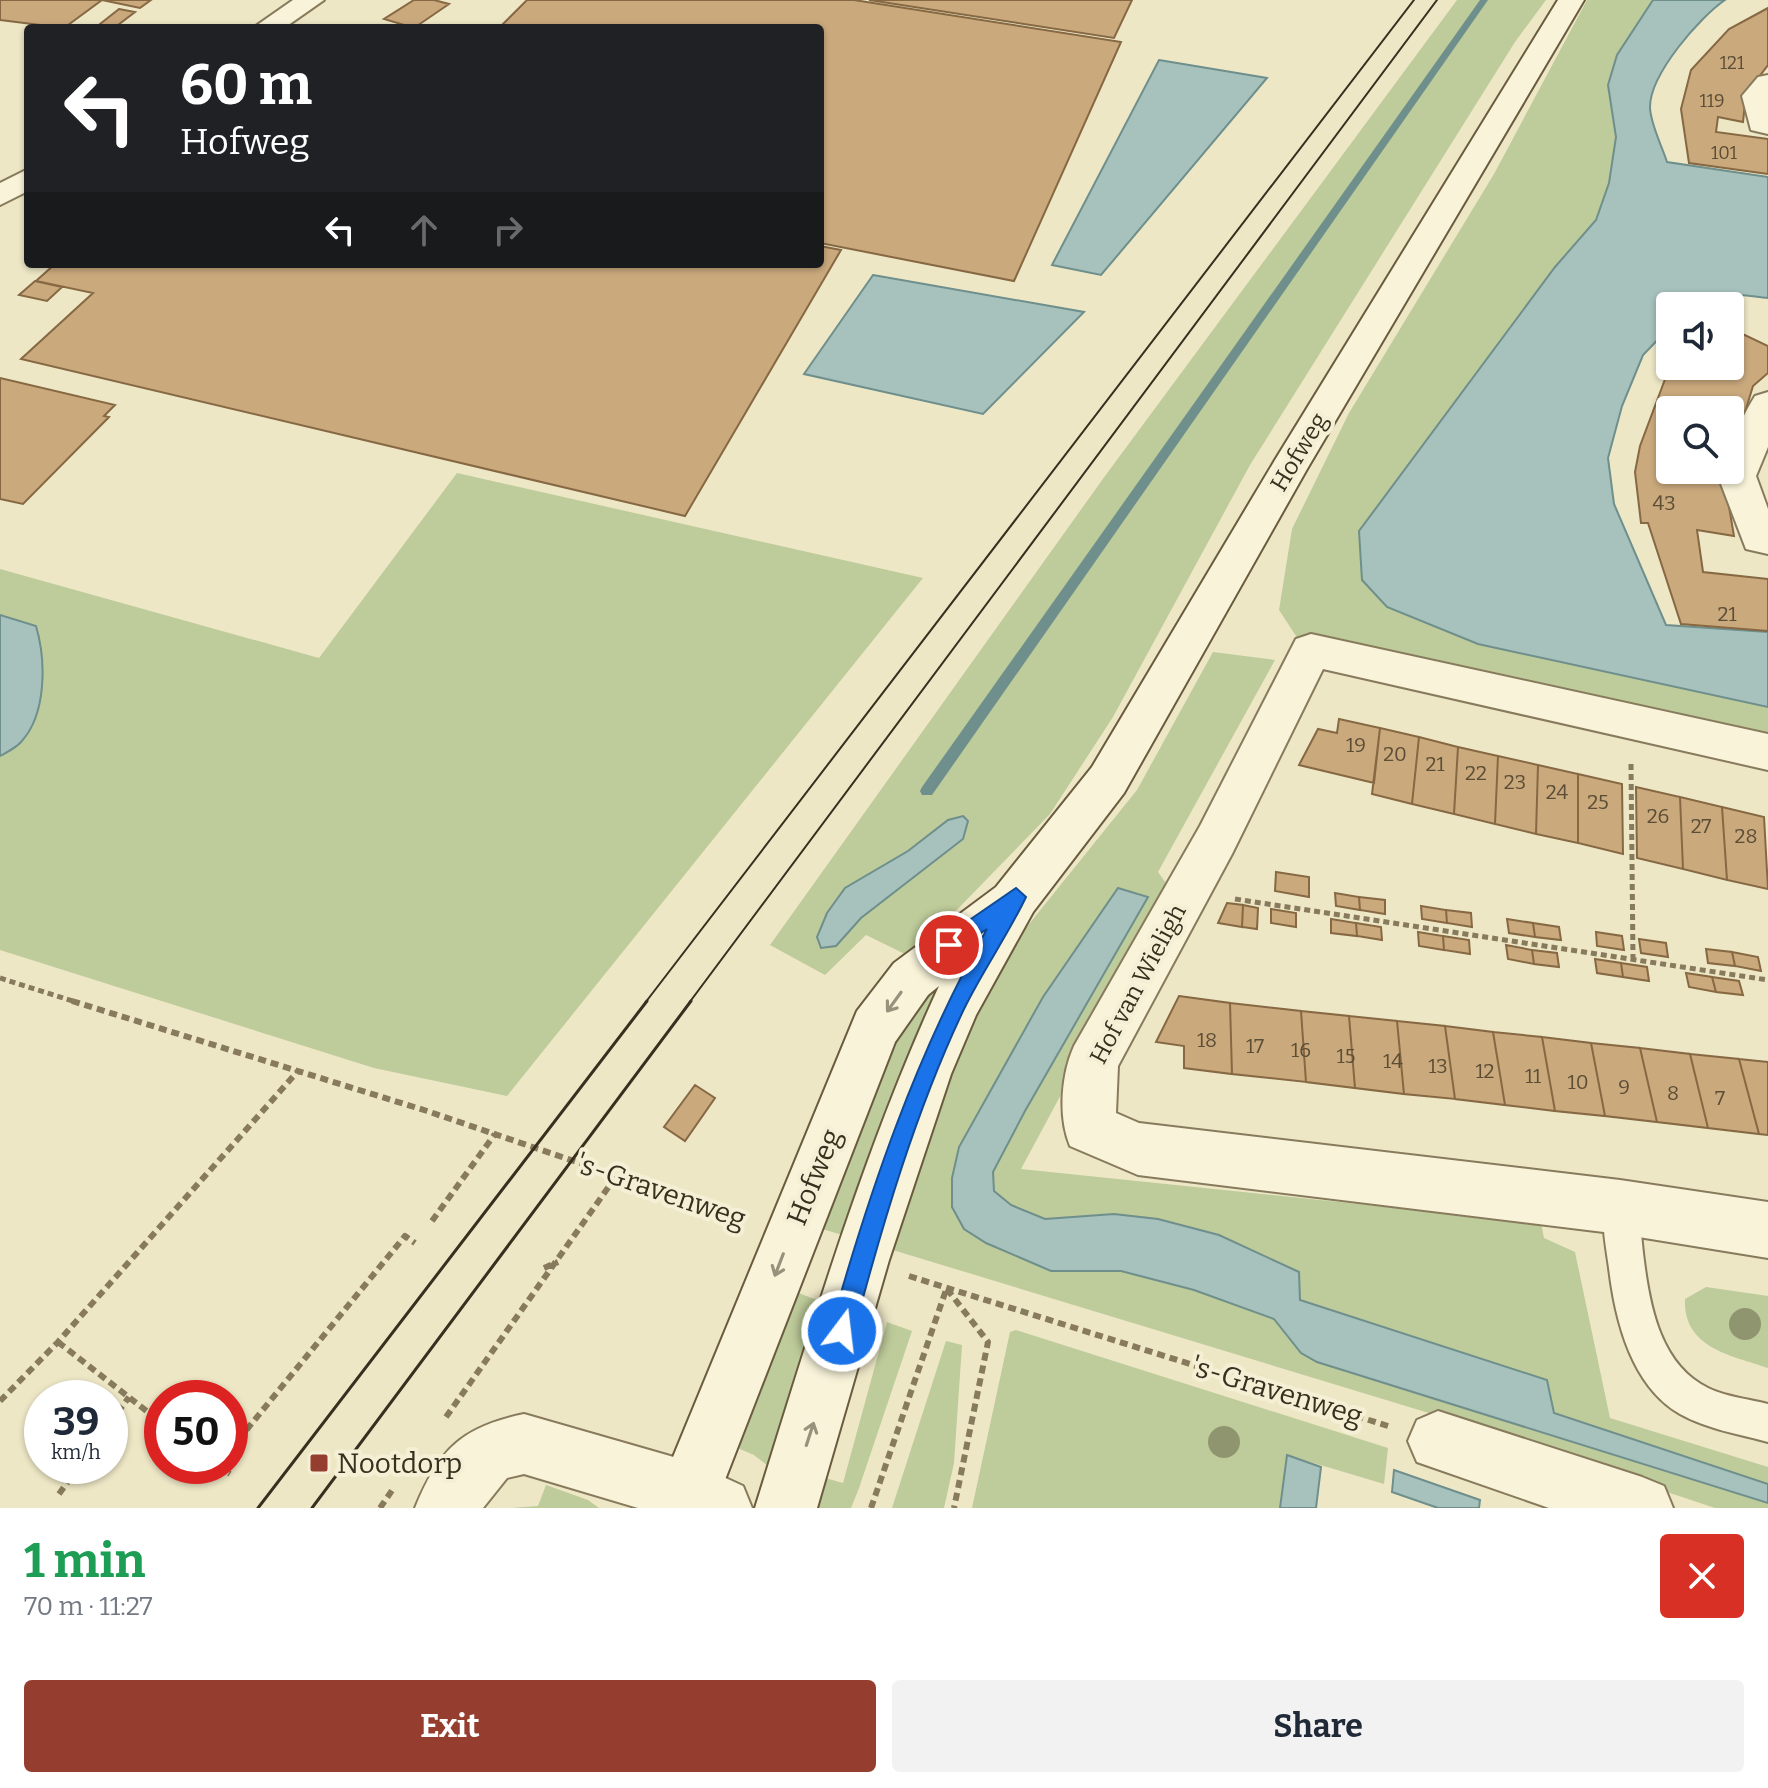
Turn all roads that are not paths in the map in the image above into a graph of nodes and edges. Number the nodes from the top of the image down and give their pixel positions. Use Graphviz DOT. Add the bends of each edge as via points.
graph roads {
  1 [pos="311,0"];
  2 [pos="1571,0"];
  3 [pos="272,24"];
  4 [pos="1768,83"];
  5 [pos="1768,125"];
  6 [pos="24,181"];
  7 [pos="0,196"];
  8 [pos="1768,404"];
  9 [pos="1768,540"];
  10 [pos="1768,752"];
  11 [pos="1016,897"];
  12 [pos="1620,1207"];
  13 [pos="1768,1230"];
  14 [pos="1768,1423"];
  15 [pos="1438,1441"];
  16 [pos="422,1496"];
  17 [pos="698,1503"];
  18 [pos="786,1508"];
  19 [pos="1642,1508"];
  1 -- 3 [label="main road"];
  2 -- 11 [label="main road, Hofweg" via="1108,780"];
  4 -- 5 [label="main road" via="1756,96 1761,124"];
  6 -- 7 [label="main road"];
  8 -- 9 [label="main road" via="1737,476 1760,539"];
  10 -- 12 [label="main road, Hof van Wieligh" via="1311,650 1092,1063 1089,1128 1138,1149"];
  11 -- 17 [label="main road, Hofweg, one-way" via="911,979 875,1028 791,1235"];
  18 -- 11 [label="main road, Hofweg, one-way" via="861,1260 925,1074 957,1002"];
  12 -- 13 [label="main road, Hof van Wieligh"];
  12 -- 14 [label="lane" via="1634,1320 1657,1366 1687,1397"];
  15 -- 19 [label="main road"];
  16 -- 17 [label="main road" via="492,1451 524,1444"];
}
